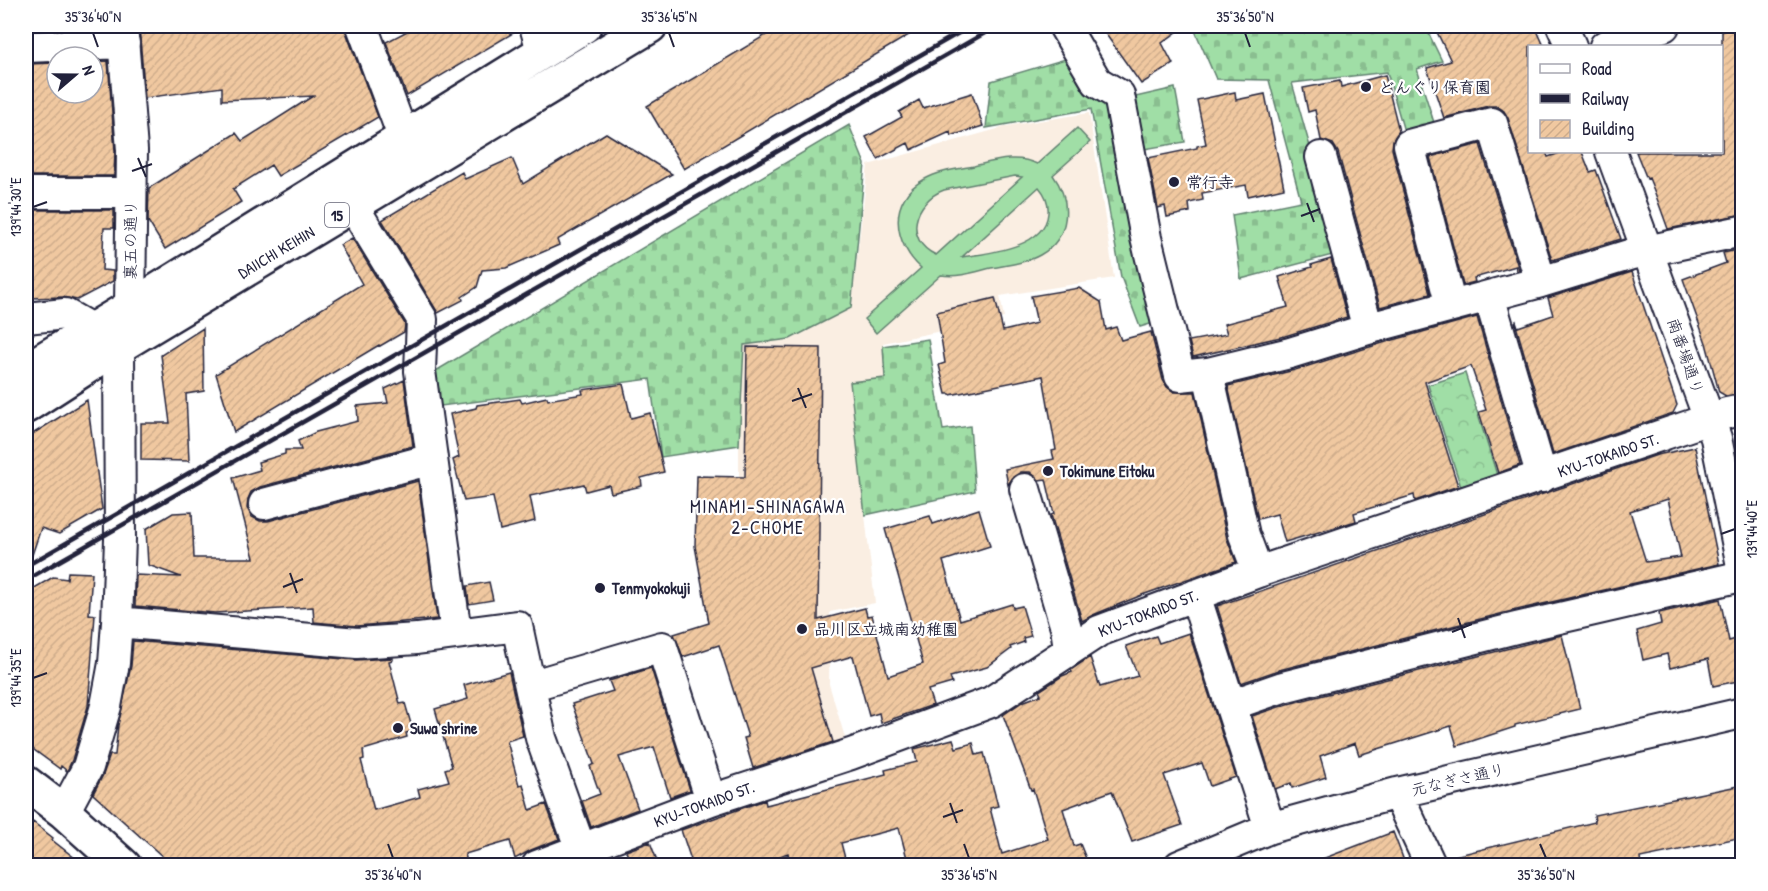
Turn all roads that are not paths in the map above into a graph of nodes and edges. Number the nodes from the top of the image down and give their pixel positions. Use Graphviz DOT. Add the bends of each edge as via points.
graph roads {
  1 [pos="362,26"];
  2 [pos="584,26"];
  3 [pos="650,26"];
  4 [pos="1064,26"];
  5 [pos="1562,26"];
  6 [pos="1664,26"];
  7 [pos="123,34"];
  8 [pos="538,38"];
  9 [pos="1571,45"];
  10 [pos="1608,45"];
  11 [pos="26,47"];
  12 [pos="404,139"];
  13 [pos="1611,153"];
  14 [pos="1322,157"];
  15 [pos="26,193"];
  16 [pos="130,193"];
  17 [pos="353,206"];
  18 [pos="1743,231"];
  19 [pos="1648,251"];
  20 [pos="1541,282"];
  21 [pos="1489,296"];
  22 [pos="1451,306"];
  23 [pos="130,307"];
  24 [pos="26,318"];
  25 [pos="1368,329"];
  26 [pos="107,338"];
  27 [pos="26,370"];
  28 [pos="1208,373"];
  29 [pos="26,406"];
  30 [pos="1743,410"];
  31 [pos="1708,420"];
  32 [pos="432,459"];
  33 [pos="1542,477"];
  34 [pos="1025,489"];
  35 [pos="264,504"];
  36 [pos="1743,566"];
  37 [pos="1258,572"];
  38 [pos="1743,576"];
  39 [pos="1195,595"];
  40 [pos="117,622"];
  41 [pos="456,633"];
  42 [pos="1070,648"];
  43 [pos="530,686"];
  44 [pos="1231,705"];
  45 [pos="1743,713"];
  46 [pos="26,783"];
  47 [pos="1397,794"];
  48 [pos="711,800"];
  49 [pos="64,812"];
  50 [pos="1270,828"];
  51 [pos="581,850"];
  52 [pos="124,866"];
  53 [pos="537,866"];
  54 [pos="1179,866"];
  55 [pos="1431,866"];
  1 -- 12 [label="street"];
  2 -- 8 [label="main road, DAIICHI KEIHIN / 15"];
  3 -- 17 [label="main road, DAIICHI KEIHIN / 15"];
  4 -- 28 [label="street" via="1097,82 1119,95 1146,238 1180,376"];
  5 -- 9 [label="street"];
  6 -- 10 [label="street"];
  7 -- 11 [label="street"];
  7 -- 16 [label="street, 裏五の通り" via="132,150"];
  8 -- 12 [label="main road, DAIICHI KEIHIN / 15"];
  12 -- 23 [label="main road, DAIICHI KEIHIN / 15"];
  13 -- 19 [label="street, 南番場通り"];
  14 -- 25 [label="street"];
  15 -- 16 [label="street"];
  16 -- 23 [label="street, 裏五の通り"];
  17 -- 26 [label="main road, DAIICHI KEIHIN / 15"];
  17 -- 32 [label="street" via="422,319 420,371"];
  18 -- 19 [label="street"];
  19 -- 20 [label="street"];
  19 -- 31 [label="street, 南番場通り"];
  20 -- 21 [label="street"];
  20 -- 22 [label="street" via="1491,123 1409,145"];
  21 -- 22 [label="street"];
  21 -- 33 [label="street"];
  22 -- 25 [label="street"];
  23 -- 26 [label="main road, DAIICHI KEIHIN / 15"];
  24 -- 26 [label="street" via="65,314"];
  25 -- 28 [label="street"];
  26 -- 27 [label="main road, DAIICHI KEIHIN / 15"];
  26 -- 29 [label="main road, DAIICHI KEIHIN / 15"];
  26 -- 40 [label="street" via="120,527"];
  28 -- 37 [label="street" via="1244,535"];
  30 -- 31 [label="street, KYU-TOKAIDO ST."];
  31 -- 33 [label="street, KYU-TOKAIDO ST."];
  31 -- 36 [label="street, 南番場通り" via="1721,456"];
  32 -- 35 [label="street"];
  32 -- 41 [label="street"];
  33 -- 37 [label="street, KYU-TOKAIDO ST."];
  34 -- 42 [label="street"];
  37 -- 39 [label="street, KYU-TOKAIDO ST."];
  38 -- 44 [label="street" via="1516,628 1283,687"];
  39 -- 42 [label="street, KYU-TOKAIDO ST." via="1099,631"];
  39 -- 44 [label="street"];
  40 -- 41 [label="street" via="357,643"];
  40 -- 49 [label="street" via="106,706 88,767"];
  41 -- 43 [label="street" via="517,626"];
  42 -- 48 [label="street, KYU-TOKAIDO ST." via="991,702"];
  43 -- 48 [label="street" via="662,647"];
  43 -- 51 [label="street" via="541,738"];
  44 -- 50 [label="street"];
  45 -- 47 [label="street, 元なぎさ通り"];
  46 -- 49 [label="main road"];
  47 -- 50 [label="street, 元なぎさ通り"];
  47 -- 55 [label="street"];
  48 -- 51 [label="street, KYU-TOKAIDO ST."];
  49 -- 52 [label="main road"];
  50 -- 54 [label="street, 元なぎさ通り"];
  51 -- 53 [label="street, KYU-TOKAIDO ST."];
}
